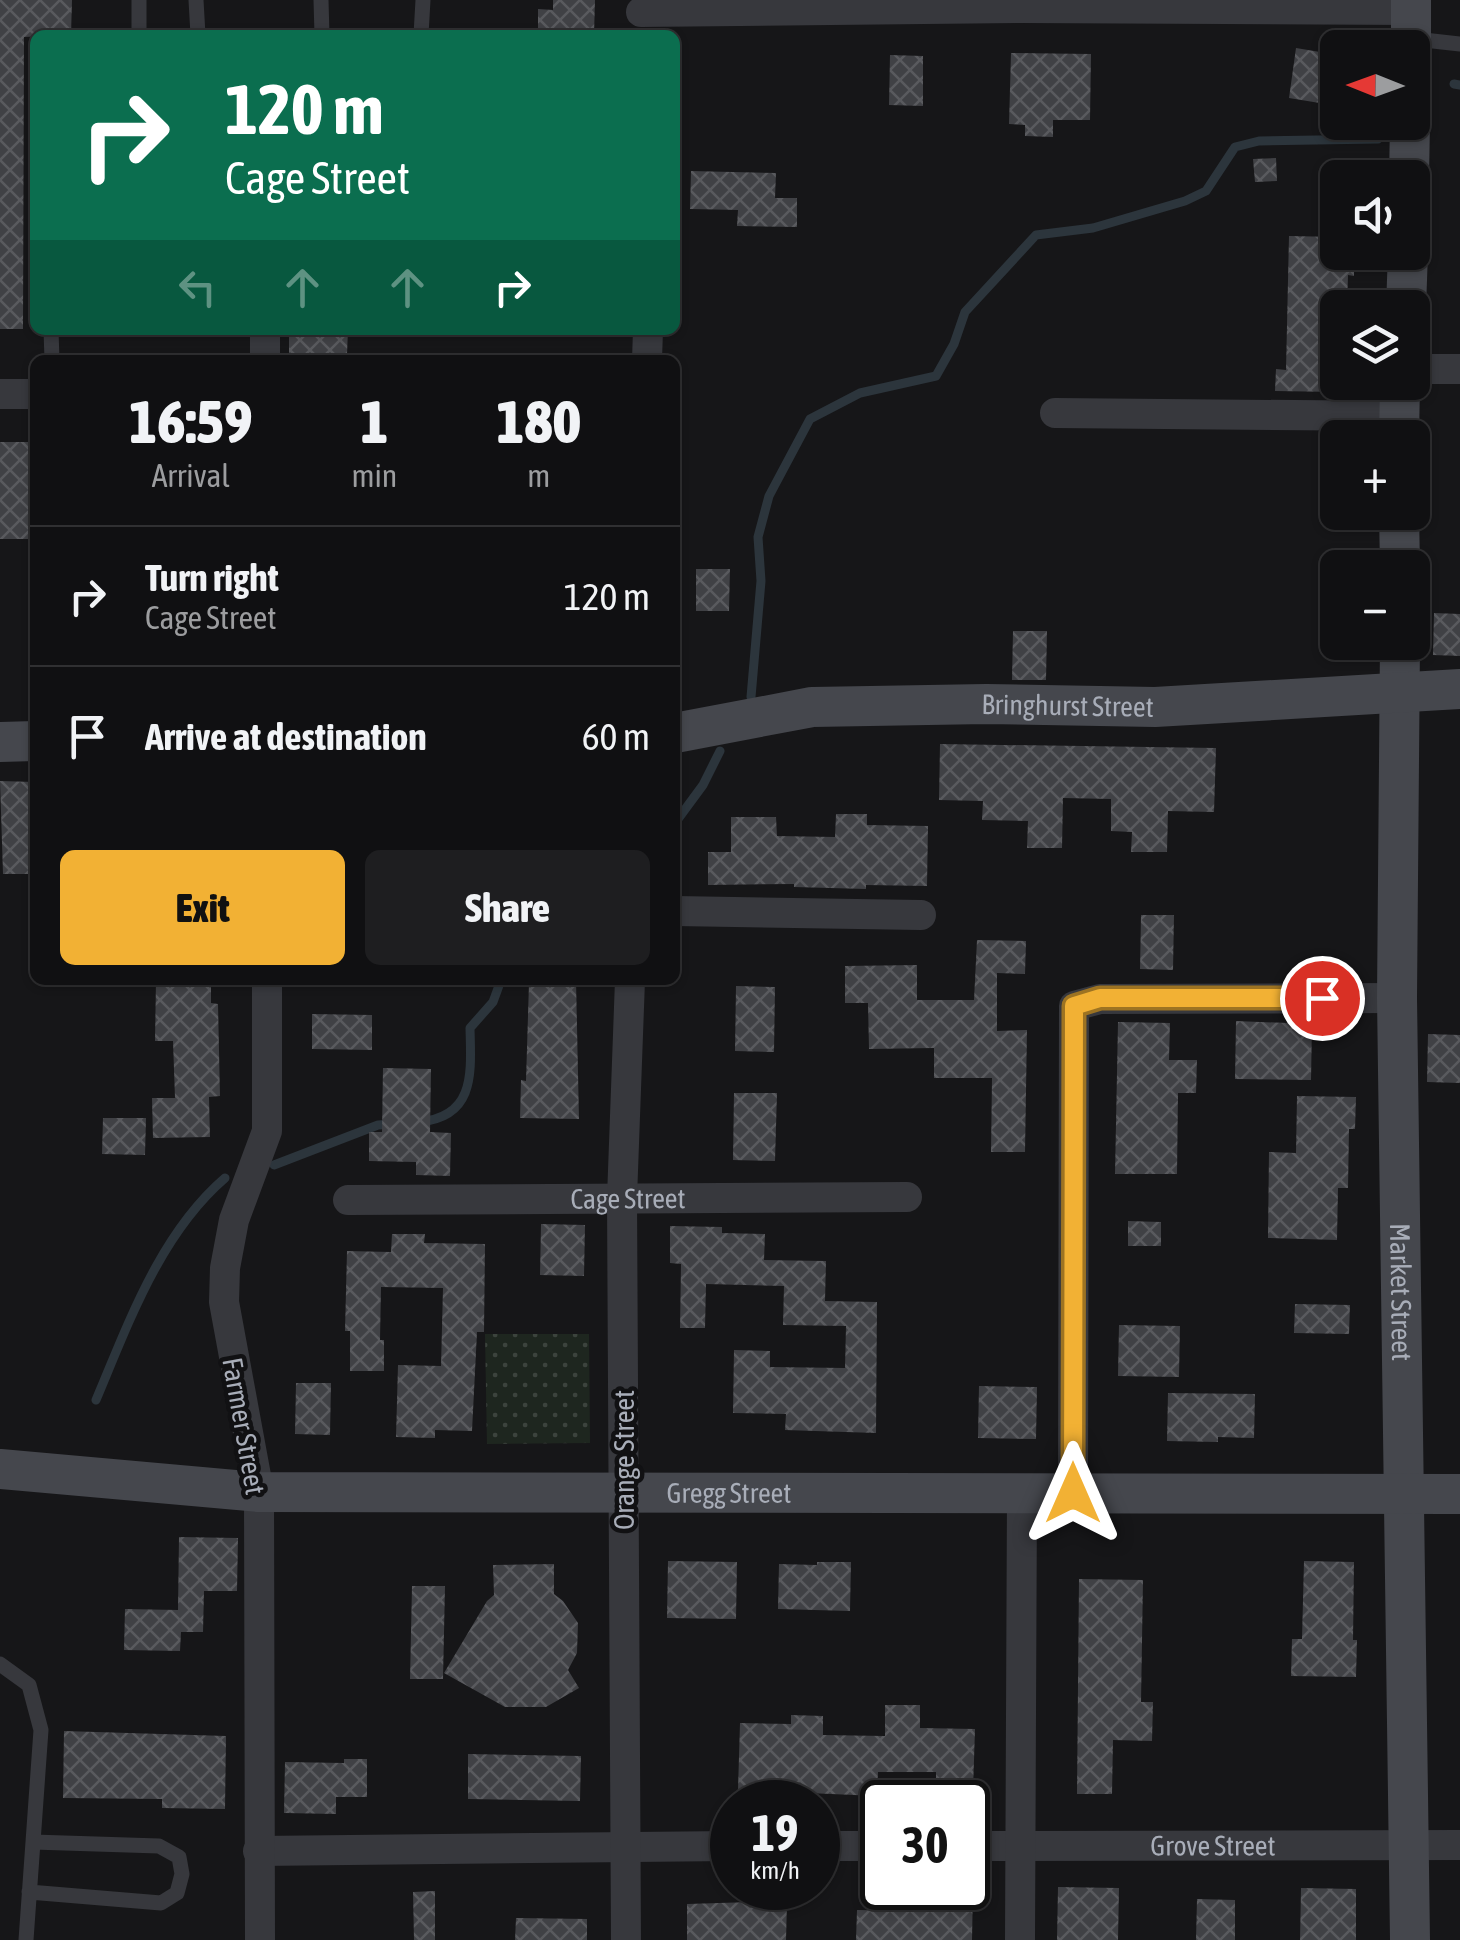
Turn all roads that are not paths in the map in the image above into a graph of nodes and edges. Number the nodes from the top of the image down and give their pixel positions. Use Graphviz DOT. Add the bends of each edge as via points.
graph roads {
  1 [pos="139,0"];
  2 [pos="196,0"];
  3 [pos="322,0"];
  4 [pos="422,0"];
  5 [pos="1022,4"];
  6 [pos="642,16"];
  7 [pos="1411,24"];
  8 [pos="139,30"];
  9 [pos="198,30"];
  10 [pos="322,30"];
  11 [pos="421,30"];
  12 [pos="1460,44"];
  13 [pos="1430,369"];
  14 [pos="1460,369"];
  15 [pos="0,394"];
  16 [pos="30,394"];
  17 [pos="1399,412"];
  18 [pos="1055,413"];
  19 [pos="1400,660"];
  20 [pos="1460,689"];
  21 [pos="1400,692"];
  22 [pos="680,732"];
  23 [pos="30,741"];
  24 [pos="0,742"];
  25 [pos="680,911"];
  26 [pos="921,916"];
  27 [pos="266,985"];
  28 [pos="630,985"];
  29 [pos="1397,998"];
  30 [pos="907,1197"];
  31 [pos="622,1198"];
  32 [pos="348,1200"];
  33 [pos="0,1469"];
  34 [pos="258,1492"];
  35 [pos="624,1493"];
  36 [pos="1022,1493"];
  37 [pos="1073,1493"];
  38 [pos="1406,1494"];
  39 [pos="1460,1494"];
  40 [pos="0,1664"];
  41 [pos="33,1842"];
  42 [pos="1410,1845"];
  43 [pos="1460,1845"];
  44 [pos="626,1846"];
  45 [pos="710,1846"];
  46 [pos="990,1846"];
  47 [pos="1020,1846"];
  48 [pos="258,1851"];
  49 [pos="29,1892"];
  50 [pos="26,1940"];
  51 [pos="260,1940"];
  52 [pos="626,1940"];
  53 [pos="1020,1940"];
  54 [pos="1410,1940"];
  1 -- 8 [label="lane"];
  2 -- 9 [label="lane"];
  3 -- 10 [label="lane"];
  4 -- 11 [label="lane"];
  5 -- 6 [label="street"];
  5 -- 7 [label="street"];
  7 -- 12 [label="lane"];
  13 -- 14 [label="street"];
  15 -- 16 [label="street"];
  17 -- 18 [label="street"];
  19 -- 21 [label="street, Market Street"];
  20 -- 21 [label="street, Bringhurst Street"];
  21 -- 22 [label="street, Bringhurst Street" via="1155,707 812,707"];
  21 -- 29 [label="street, Market Street"];
  23 -- 24 [label="street"];
  25 -- 26 [label="street"];
  27 -- 34 [label="street, Farmer Street" via="267,1131 234,1220 224,1302"];
  28 -- 31 [label="street, Orange Street"];
  29 -- 37 [label="street" via="1100,998 1074,1006"];
  29 -- 38 [label="street, Market Street"];
  30 -- 31 [label="street, Cage Street"];
  31 -- 32 [label="street, Cage Street"];
  31 -- 35 [label="street, Orange Street"];
  33 -- 34 [label="street, Gregg Street"];
  34 -- 35 [label="street, Gregg Street"];
  34 -- 48 [label="street, Farmer Street"];
  35 -- 36 [label="street, Gregg Street"];
  35 -- 44 [label="street, Orange Street"];
  36 -- 37 [label="street, Gregg Street"];
  36 -- 47 [label="street"];
  37 -- 38 [label="street, Gregg Street"];
  38 -- 39 [label="street, Gregg Street"];
  38 -- 42 [label="street, Market Street"];
  40 -- 41 [label="lane" via="29,1686 41,1730"];
  41 -- 49 [label="lane"];
  41 -- 49 [label="lane" via="159,1846 179,1857 182,1874 177,1893 161,1903"];
  42 -- 43 [label="street, Grove Street"];
  42 -- 47 [label="street, Grove Street"];
  42 -- 54 [label="street, Market Street"];
  44 -- 45 [label="street"];
  44 -- 48 [label="street"];
  44 -- 52 [label="street, Orange Street"];
  46 -- 47 [label="street, Grove Street"];
  47 -- 53 [label="street"];
  48 -- 51 [label="street, Farmer Street"];
  49 -- 50 [label="lane"];
}
